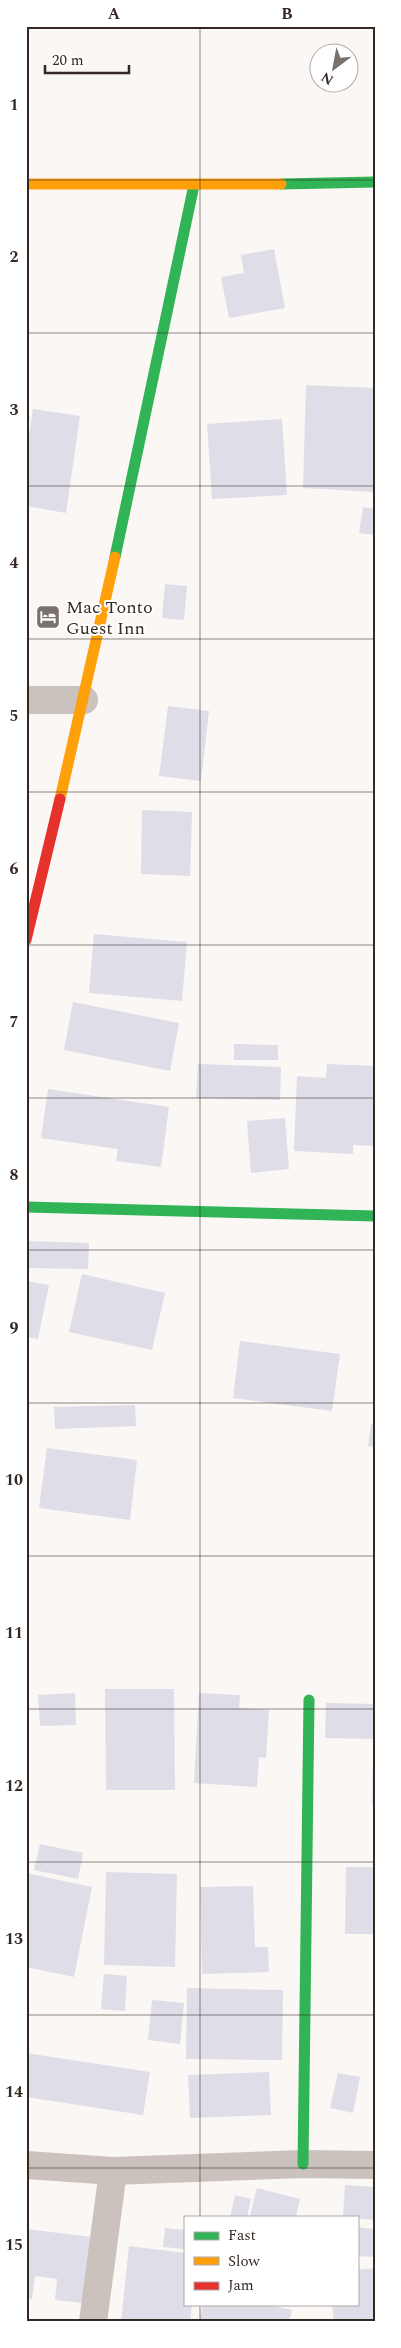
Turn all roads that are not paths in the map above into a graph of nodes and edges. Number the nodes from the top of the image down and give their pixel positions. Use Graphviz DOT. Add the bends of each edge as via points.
graph roads {
  1 [pos="375,182"];
  2 [pos="26,184"];
  3 [pos="194,185"];
  4 [pos="26,700"];
  5 [pos="84,700"];
  6 [pos="28,926"];
  7 [pos="26,1207"];
  8 [pos="375,1216"];
  9 [pos="309,1700"];
  10 [pos="302,2164"];
  11 [pos="26,2165"];
  12 [pos="375,2165"];
  13 [pos="113,2170"];
  14 [pos="93,2322"];
  1 -- 3 [label="street"];
  2 -- 3 [label="street"];
  3 -- 5 [label="street"];
  4 -- 5 [label="street"];
  5 -- 6 [label="street"];
  7 -- 8 [label="street"];
  9 -- 10 [label="street"];
  10 -- 12 [label="street"];
  10 -- 13 [label="street"];
  11 -- 13 [label="street"];
  13 -- 14 [label="street"];
}
